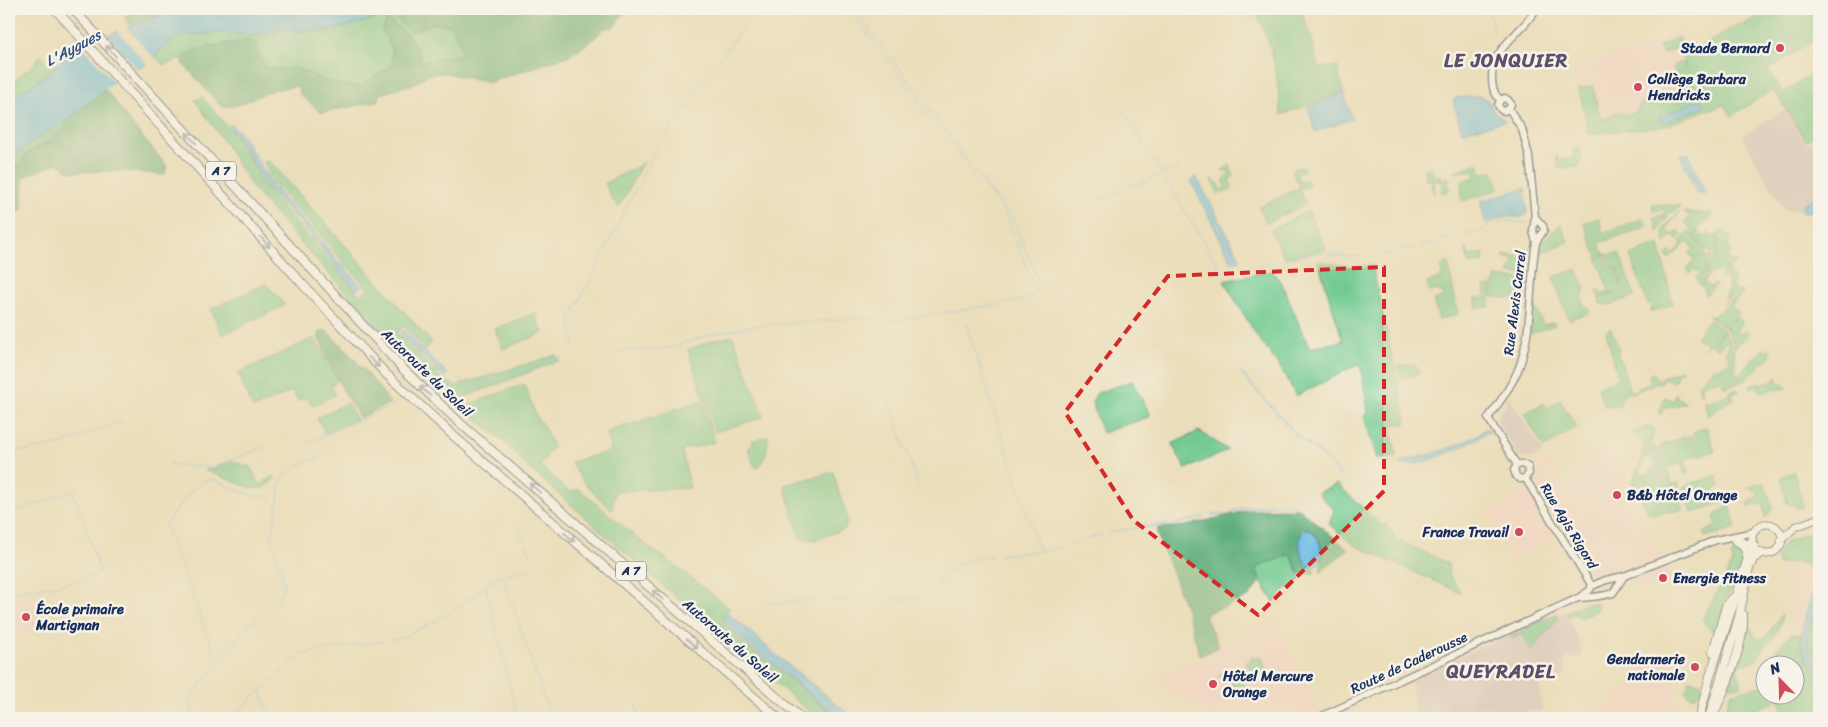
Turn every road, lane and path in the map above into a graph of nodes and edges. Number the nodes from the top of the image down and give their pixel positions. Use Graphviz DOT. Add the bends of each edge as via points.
graph roads {
  1 [pos="55,9"];
  2 [pos="73,9"];
  3 [pos="1536,9"];
  4 [pos="1537,225"];
  5 [pos="1537,235"];
  6 [pos="1488,418"];
  7 [pos="1517,465"];
  8 [pos="1525,478"];
  9 [pos="1819,518"];
  10 [pos="1778,529"];
  11 [pos="1791,529"];
  12 [pos="1754,532"];
  13 [pos="1735,540"];
  14 [pos="1781,540"];
  15 [pos="1704,546"];
  16 [pos="1754,546"];
  17 [pos="1761,552"];
  18 [pos="1748,558"];
  19 [pos="1624,576"];
  20 [pos="1612,580"];
  21 [pos="1746,581"];
  22 [pos="1617,586"];
  23 [pos="1591,591"];
  24 [pos="1742,603"];
  25 [pos="1743,615"];
  26 [pos="1712,706"];
  27 [pos="778,718"];
  28 [pos="801,718"];
  29 [pos="1318,718"];
  30 [pos="1699,718"];
  31 [pos="1710,718"];
  1 -- 27 [label="highway, Autoroute du Soleil / A 7, one-way" via="340,326 400,388"];
  28 -- 2 [label="highway, Autoroute du Soleil / A 7, one-way" via="402,370"];
  3 -- 4 [label="street" via="1501,48 1492,71 1493,90 1500,100 1505,98 1511,104 1509,109 1522,129 1529,156"];
  4 -- 5 [label="street, Rue Alexis Carrel" via="1533,229"];
  4 -- 5 [label="street, Rue Alexis Carrel" via="1544,230"];
  5 -- 6 [label="street, Rue Alexis Carrel" via="1520,365 1511,385"];
  6 -- 7 [label="street, Rue Agis Rigord"];
  7 -- 8 [label="street, Rue Agis Rigord" via="1514,470 1516,476"];
  7 -- 8 [label="street, Rue Agis Rigord" via="1528,467 1529,473"];
  8 -- 23 [label="street, Rue Agis Rigord"];
  9 -- 11 [label="main road"];
  10 -- 11 [label="main road"];
  10 -- 12 [label="main road" via="1765,524"];
  10 -- 14 [label="main road"];
  11 -- 14 [label="main road"];
  12 -- 15 [label="street" via="1722,538"];
  12 -- 16 [label="main road"];
  13 -- 15 [label="street"];
  13 -- 16 [label="street"];
  13 -- 18 [label="highway" via="1744,546"];
  14 -- 17 [label="main road" via="1775,551"];
  15 -- 19 [label="street"];
  16 -- 17 [label="main road"];
  16 -- 18 [label="highway"];
  17 -- 21 [label="highway" via="1753,558"];
  18 -- 30 [label="highway"];
  19 -- 20 [label="street"];
  19 -- 22 [label="street"];
  20 -- 22 [label="street"];
  20 -- 23 [label="street"];
  21 -- 24 [label="highway"];
  21 -- 26 [label="highway"];
  22 -- 23 [label="street" via="1613,593 1601,597"];
  23 -- 29 [label="street, Route de Caderousse"];
  24 -- 25 [label="highway"];
  24 -- 26 [label="highway"];
  25 -- 26 [label="highway" via="1724,681"];
  25 -- 31 [label="highway" via="1734,661"];
  26 -- 31 [label="highway"];
}
